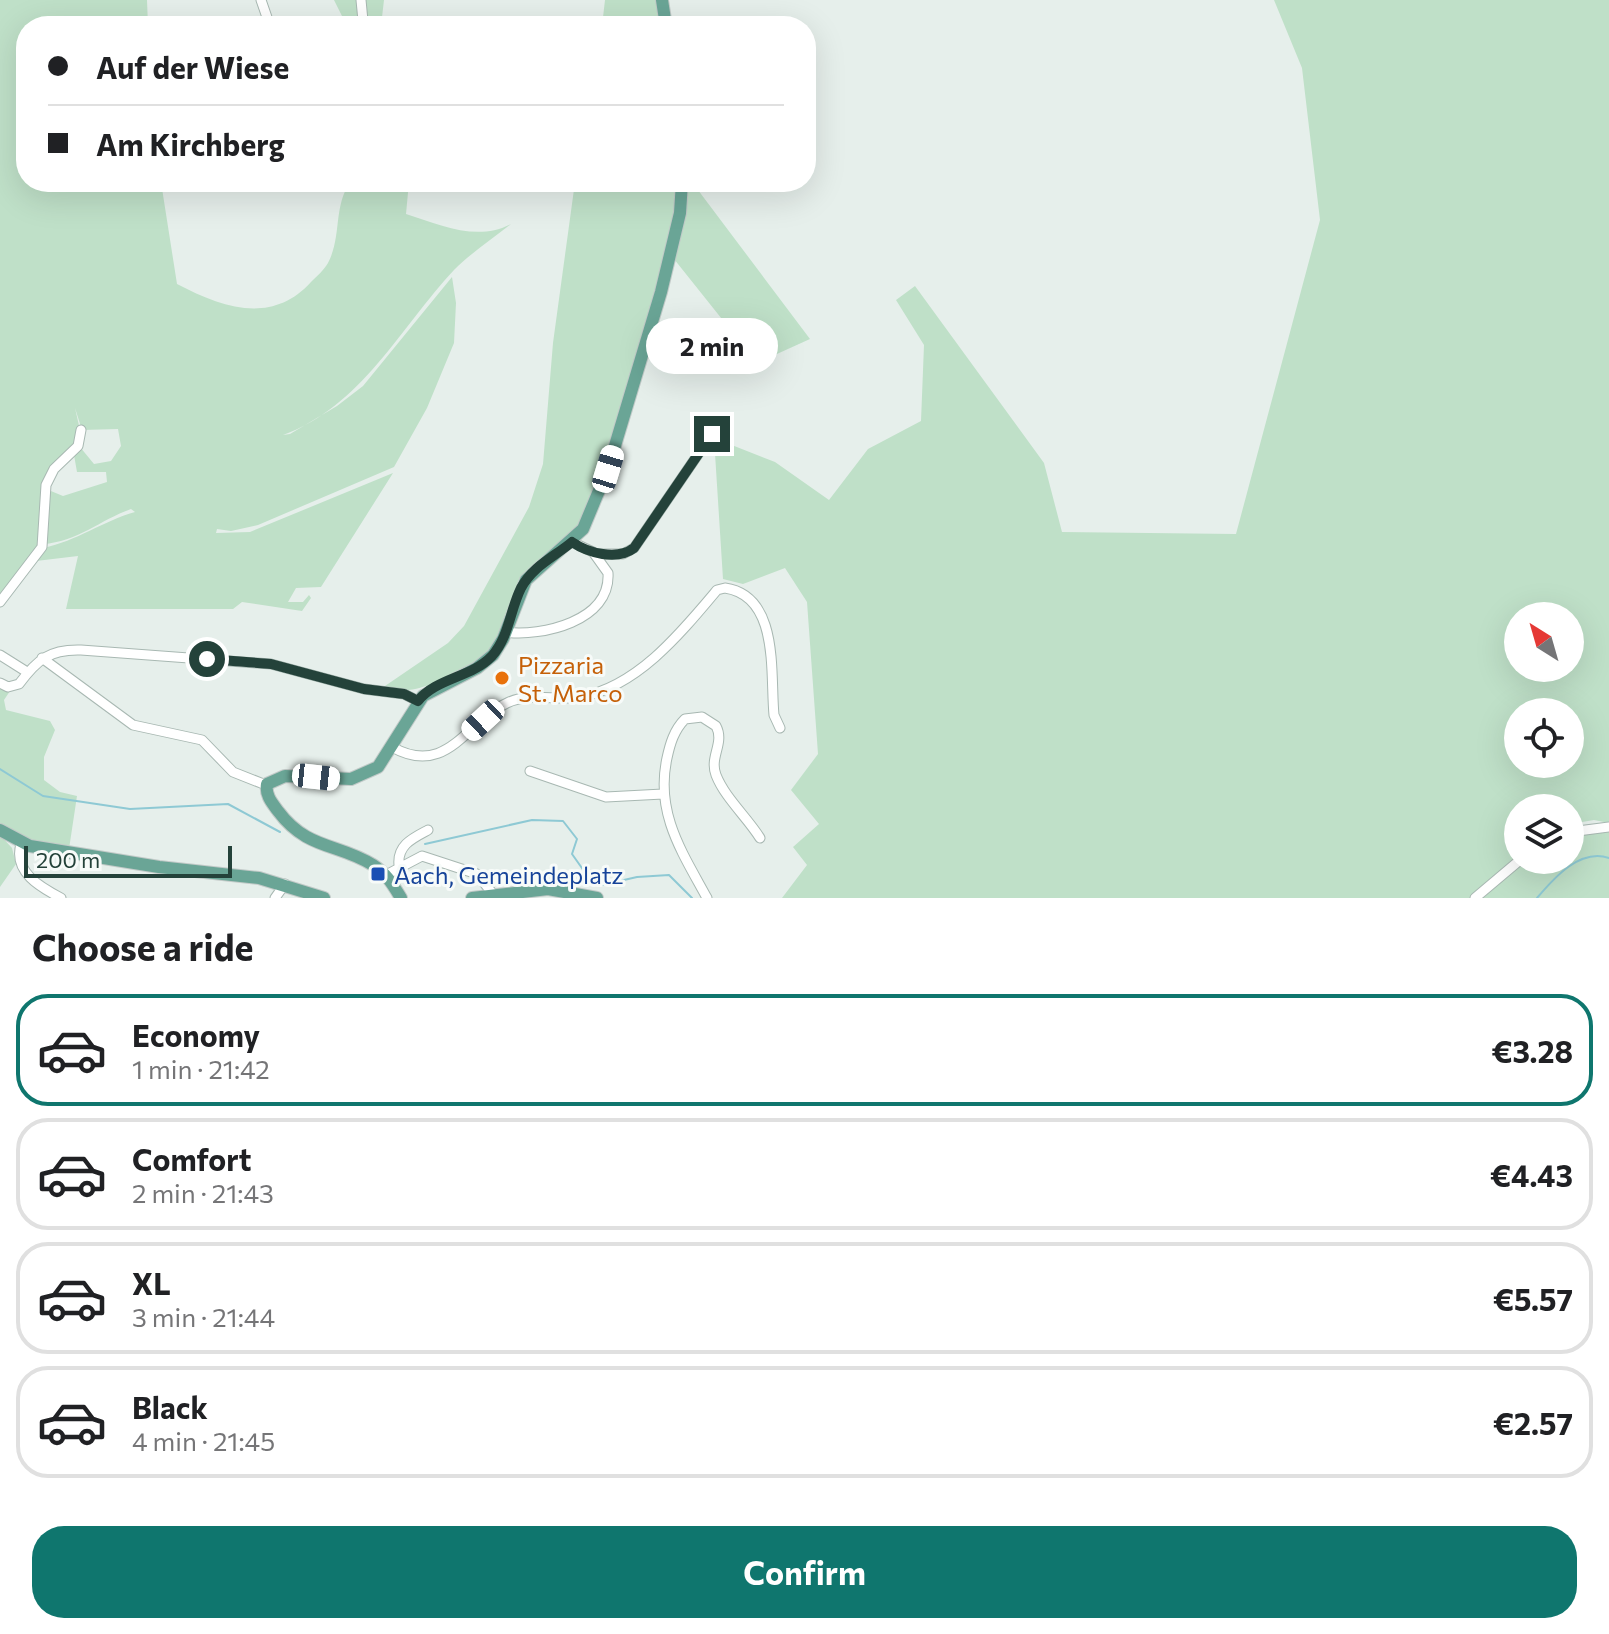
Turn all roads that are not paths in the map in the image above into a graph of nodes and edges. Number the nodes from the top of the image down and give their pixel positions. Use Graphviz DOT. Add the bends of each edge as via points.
graph roads {
  1 [pos="681,192"];
  2 [pos="81,430"];
  3 [pos="712,434"];
  4 [pos="572,542"];
  5 [pos="595,554"];
  6 [pos="0,602"];
  7 [pos="505,632"];
  8 [pos="0,655"];
  9 [pos="42,658"];
  10 [pos="27,672"];
  11 [pos="0,683"];
  12 [pos="418,701"];
  13 [pos="780,728"];
  14 [pos="392,747"];
  15 [pos="530,771"];
  16 [pos="266,785"];
  17 [pos="663,794"];
  18 [pos="1609,827"];
  19 [pos="0,830"];
  20 [pos="428,830"];
  21 [pos="1584,830"];
  22 [pos="760,838"];
  23 [pos="21,844"];
  24 [pos="399,865"];
  25 [pos="1504,874"];
  26 [pos="386,875"];
  27 [pos="288,890"];
  28 [pos="494,890"];
  29 [pos="61,898"];
  30 [pos="275,898"];
  31 [pos="324,898"];
  32 [pos="401,898"];
  33 [pos="472,898"];
  34 [pos="597,898"];
  35 [pos="707,898"];
  36 [pos="1475,898"];
  1 -- 4 [label="main road" via="670,259 627,408 595,504"];
  2 -- 6 [label="street" via="78,446 46,485 42,547"];
  3 -- 5 [label="street" via="634,548 623,554"];
  4 -- 5 [label="street"];
  4 -- 7 [label="main road" via="526,580"];
  5 -- 7 [label="street" via="609,579 588,613 555,628"];
  7 -- 12 [label="main road" via="481,665"];
  8 -- 10 [label="street"];
  9 -- 10 [label="street"];
  9 -- 12 [label="street" via="67,649 271,664"];
  9 -- 16 [label="street" via="133,725 202,740 233,772"];
  10 -- 11 [label="street" via="16,686"];
  12 -- 14 [label="main road"];
  13 -- 14 [label="street" via="763,619 745,596 725,588 717,590 640,669 611,687 576,697 512,701 440,752 410,756"];
  14 -- 16 [label="main road" via="382,763 362,777 285,776"];
  15 -- 17 [label="street" via="606,797"];
  16 -- 26 [label="main road" via="276,809 302,836 359,858"];
  17 -- 22 [label="street" via="676,730 688,718 708,719 720,736 714,762 717,777"];
  17 -- 35 [label="street" via="675,842"];
  18 -- 21 [label="street"];
  19 -- 23 [label="main road"];
  20 -- 24 [label="street" via="406,843"];
  23 -- 27 [label="main road"];
  23 -- 29 [label="street" via="24,869"];
  24 -- 26 [label="street"];
  24 -- 28 [label="street" via="422,856"];
  25 -- 36 [label="street"];
  26 -- 32 [label="main road"];
  27 -- 30 [label="street"];
  27 -- 31 [label="main road"];
  28 -- 33 [label="main road"];
  28 -- 34 [label="main road" via="548,889"];
}
